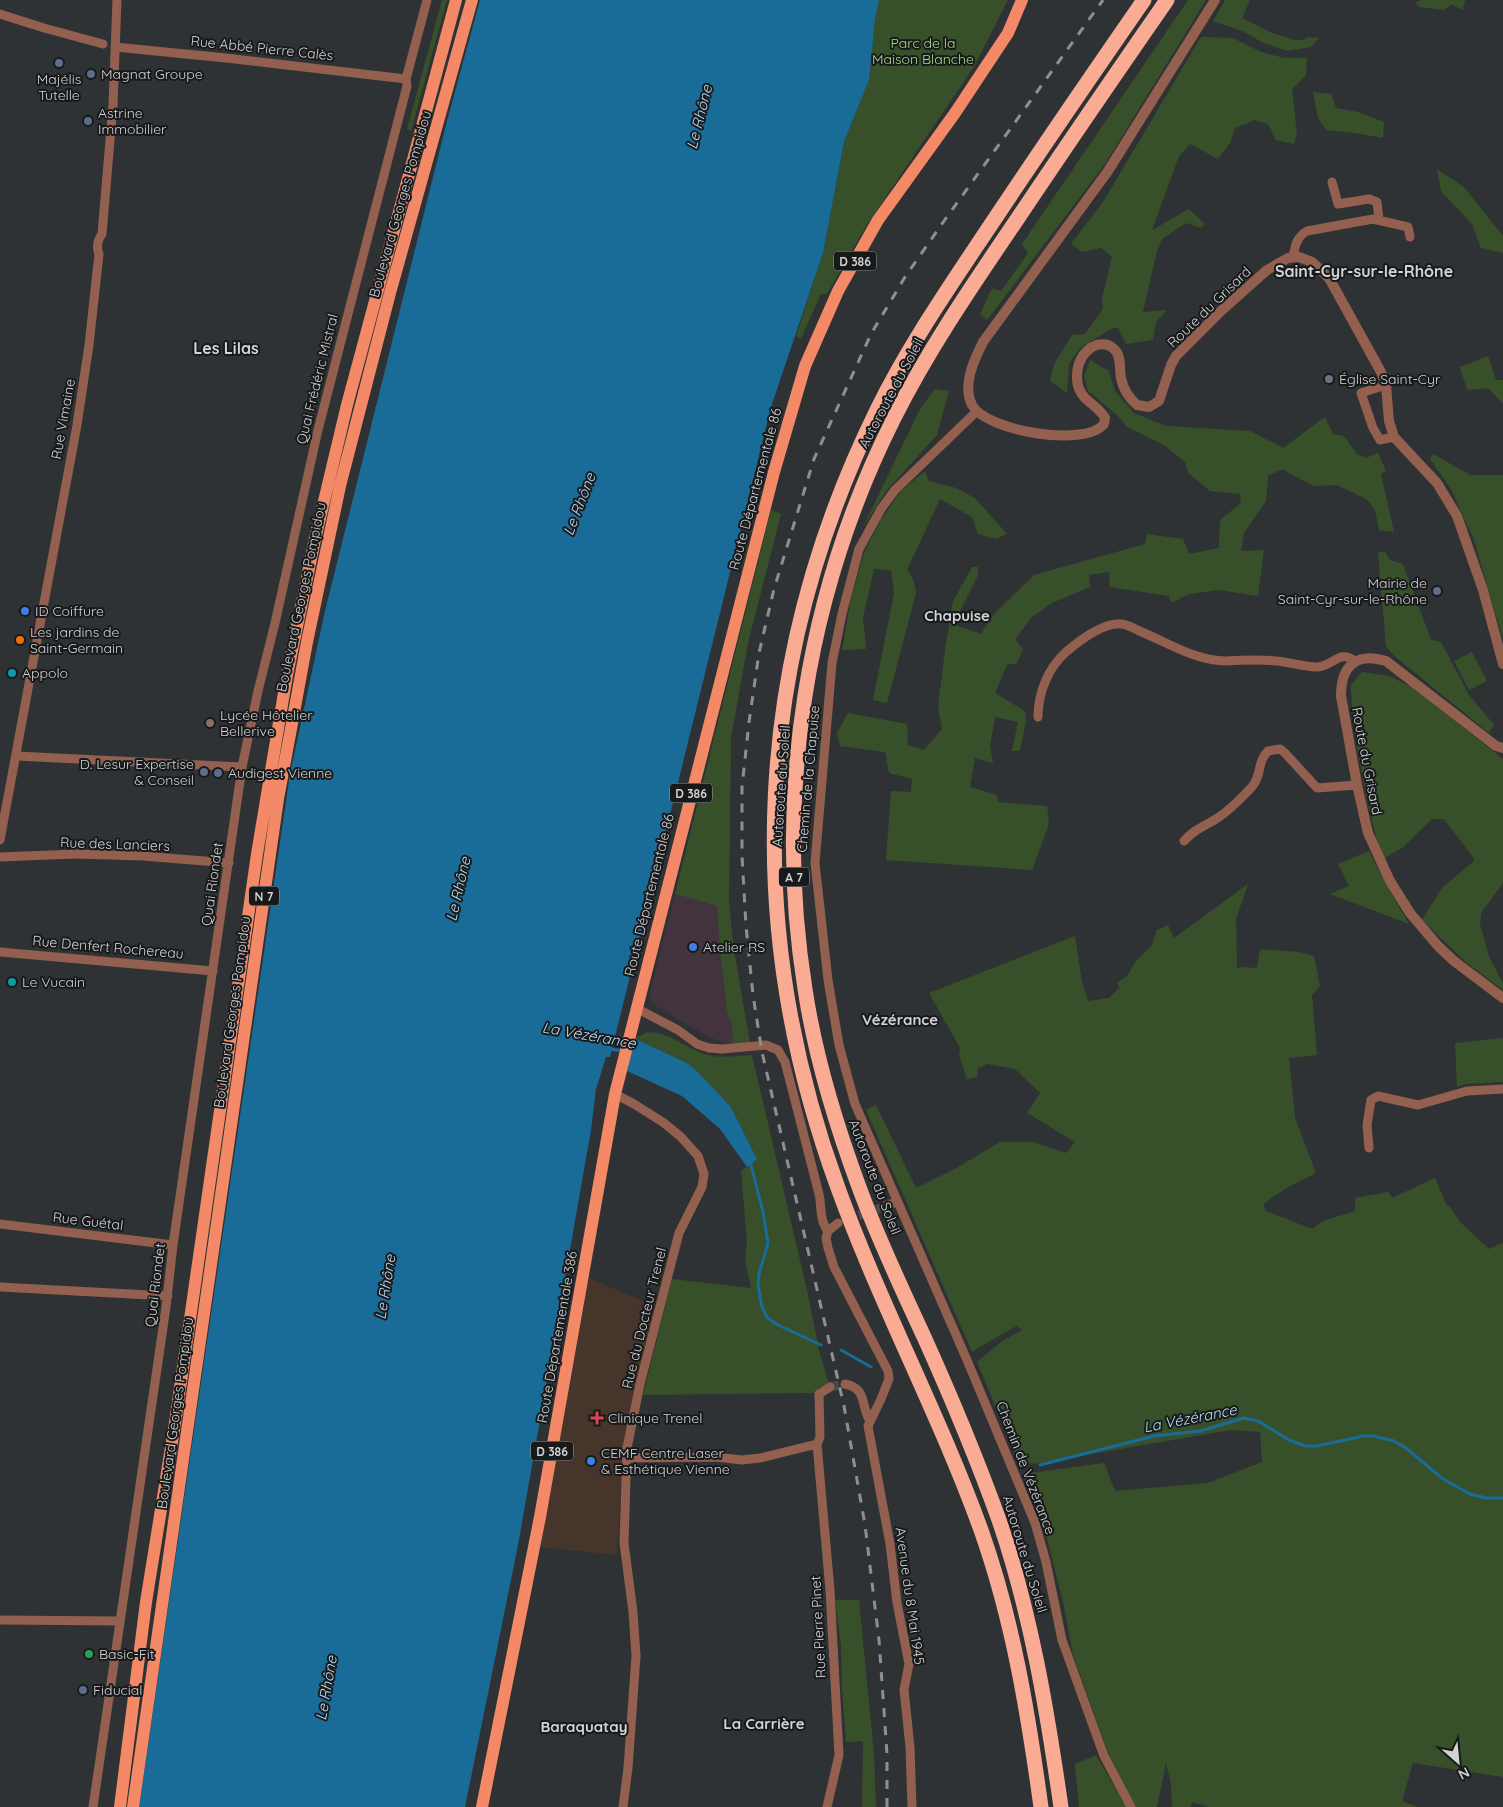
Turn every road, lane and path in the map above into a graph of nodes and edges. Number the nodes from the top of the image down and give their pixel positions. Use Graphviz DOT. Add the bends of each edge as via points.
graph roads {
  1 [pos="117,0"];
  2 [pos="427,0"];
  3 [pos="456,0"];
  4 [pos="472,0"];
  5 [pos="1022,0"];
  6 [pos="1144,0"];
  7 [pos="1167,0"];
  8 [pos="1216,0"];
  9 [pos="0,14"];
  10 [pos="104,44"];
  11 [pos="115,47"];
  12 [pos="406,79"];
  13 [pos="1332,182"];
  14 [pos="1379,219"];
  15 [pos="1410,237"];
  16 [pos="1293,257"];
  17 [pos="1386,385"];
  18 [pos="977,411"];
  19 [pos="1394,437"];
  20 [pos="1355,661"];
  21 [pos="1503,664"];
  22 [pos="1038,717"];
  23 [pos="1503,748"];
  24 [pos="16,756"];
  25 [pos="242,767"];
  26 [pos="1357,785"];
  27 [pos="0,840"];
  28 [pos="1184,841"];
  29 [pos="0,857"];
  30 [pos="229,863"];
  31 [pos="0,952"];
  32 [pos="213,971"];
  33 [pos="1503,998"];
  34 [pos="636,1008"];
  35 [pos="618,1078"];
  36 [pos="1503,1089"];
  37 [pos="614,1094"];
  38 [pos="1369,1148"];
  39 [pos="896,1202"];
  40 [pos="883,1207"];
  41 [pos="838,1223"];
  42 [pos="0,1224"];
  43 [pos="828,1231"];
  44 [pos="173,1246"];
  45 [pos="0,1287"];
  46 [pos="168,1296"];
  47 [pos="845,1384"];
  48 [pos="830,1387"];
  49 [pos="870,1420"];
  50 [pos="816,1444"];
  51 [pos="628,1458"];
  52 [pos="0,1620"];
  53 [pos="120,1622"];
  54 [pos="93,1807"];
  55 [pos="120,1807"];
  56 [pos="133,1807"];
  57 [pos="482,1807"];
  58 [pos="623,1807"];
  59 [pos="827,1807"];
  60 [pos="912,1807"];
  61 [pos="1042,1807"];
  62 [pos="1061,1807"];
  63 [pos="1131,1807"];
  1 -- 11 [label="street, Rue Vimaine"];
  2 -- 12 [label="street, Quai Frédéric Mistral"];
  3 -- 55 [label="main road, Boulevard Georges Pompidou / N 7" via="346,405 287,675 258,846 177,1413 146,1602"];
  4 -- 56 [label="main road, Boulevard Georges Pompidou / N 7" via="340,486 295,704 277,808"];
  5 -- 34 [label="main road, Route Départementale 86 / D 386" via="1008,33 878,220 838,291 805,366 774,472"];
  6 -- 61 [label="highway, Autoroute du Soleil / A 7" via="931,315 862,441 831,515 802,611 782,713 775,785 774,859 780,945 786,995 810,1104 841,1196 982,1535 1023,1683"];
  7 -- 62 [label="highway, Autoroute du Soleil / A 7" via="948,324 895,416 849,522 820,616 801,722 795,787 793,858 798,942 817,1052 861,1192 963,1426 1000,1523 1031,1632"];
  8 -- 18 [label="street" via="1108,171 983,342 968,385 972,405"];
  9 -- 10 [label="street"];
  11 -- 12 [label="street, Rue Abbé Pierre Calès"];
  11 -- 24 [label="street, Rue Vimaine" via="102,234 98,239 89,345"];
  12 -- 25 [label="street, Quai Frédéric Mistral" via="407,86 318,430"];
  13 -- 14 [label="street" via="1338,204 1369,199 1377,202"];
  14 -- 15 [label="street" via="1408,227"];
  14 -- 16 [label="street" via="1307,231 1297,240"];
  16 -- 17 [label="street" via="1312,262 1329,278 1382,372"];
  16 -- 18 [label="street, Route du Grisard" via="1266,270 1183,348 1171,365 1159,401 1154,404 1144,407 1131,400 1121,380 1119,357 1107,345 1099,344 1084,356 1078,366 1077,378 1085,398 1105,418 1097,431 1061,435 1033,433 1003,426 984,418"];
  17 -- 19 [label="street" via="1389,421"];
  17 -- 19 [label="street" via="1361,392 1380,440"];
  18 -- 39 [label="street, Chemin de la Chapuise" via="895,490 881,509 860,549 832,663 815,863 828,980 839,1045 855,1104"];
  19 -- 21 [label="street" via="1437,483 1457,516 1483,590"];
  20 -- 22 [label="street" via="1349,656 1341,656 1318,667 1273,660 1216,661 1199,657 1122,624 1103,628 1082,638 1058,658 1045,680"];
  20 -- 23 [label="street" via="1368,658 1386,661 1496,746"];
  20 -- 26 [label="street, Route du Grisard" via="1343,676 1341,690"];
  24 -- 25 [label="street"];
  24 -- 27 [label="street, Rue Vimaine"];
  25 -- 30 [label="street, Quai Riondet"];
  26 -- 28 [label="street" via="1317,788 1280,749 1268,751 1260,761 1258,780 1230,809 1192,832"];
  26 -- 33 [label="street, Route du Grisard" via="1375,850 1410,913 1454,961"];
  29 -- 30 [label="street, Rue des Lanciers" via="76,854"];
  30 -- 32 [label="street, Quai Riondet"];
  31 -- 32 [label="street, Rue Denfert Rochereau"];
  32 -- 44 [label="street, Quai Riondet"];
  34 -- 35 [label="main road, Route Départementale 86 / D 386"];
  34 -- 43 [label="street" via="709,1048 766,1045 778,1050 785,1062 821,1203 822,1223"];
  35 -- 37 [label="main road, Route Départementale 386 / D 386"];
  36 -- 38 [label="street" via="1467,1091 1418,1105 1378,1096 1371,1100 1367,1125"];
  37 -- 51 [label="street, Rue du Docteur Trenel" via="681,1136 698,1156 704,1174 702,1187 679,1232 640,1384 627,1448"];
  37 -- 57 [label="main road, Route Départementale 386 / D 386" via="540,1517"];
  39 -- 40 [label="street"];
  39 -- 63 [label="street, Chemin de Vézérance" via="1035,1523 1062,1640 1104,1756"];
  41 -- 43 [label="street"];
  42 -- 44 [label="street, Rue Guétal"];
  43 -- 49 [label="street" via="826,1238 834,1266 888,1371 882,1399"];
  44 -- 46 [label="street, Quai Riondet"];
  45 -- 46 [label="street"];
  46 -- 53 [label="street, Quai Riondet"];
  47 -- 49 [label="street" via="861,1393 865,1413"];
  48 -- 50 [label="street, Rue Pierre Pinet" via="819,1394 820,1437"];
  49 -- 60 [label="street, Avenue du 8 Mai 1945" via="868,1433 909,1664 904,1690"];
  50 -- 51 [label="street" via="742,1460 716,1457"];
  50 -- 59 [label="street, Rue Pierre Pinet" via="830,1590 839,1755"];
  51 -- 58 [label="street, Rue du Docteur Trenel" via="624,1543 636,1656"];
  52 -- 53 [label="street"];
  53 -- 54 [label="street, Quai Riondet"];
}
